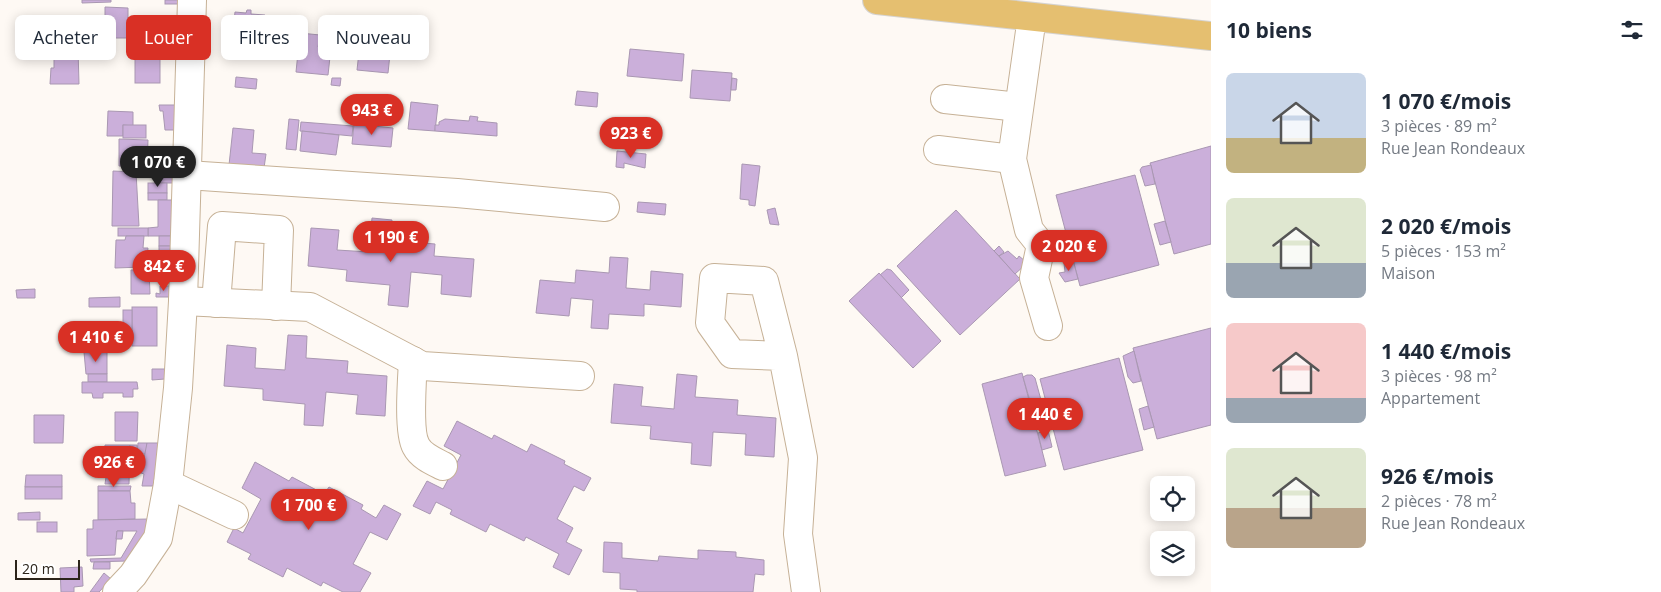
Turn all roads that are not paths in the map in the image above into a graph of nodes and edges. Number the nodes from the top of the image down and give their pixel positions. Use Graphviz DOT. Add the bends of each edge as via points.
graph roads {
  1 [pos="192,0"];
  2 [pos="877,0"];
  3 [pos="1032,17"];
  4 [pos="1211,36"];
  5 [pos="945,99"];
  6 [pos="1019,107"];
  7 [pos="938,150"];
  8 [pos="1012,159"];
  9 [pos="187,175"];
  10 [pos="605,207"];
  11 [pos="183,301"];
  12 [pos="216,303"];
  13 [pos="276,306"];
  14 [pos="1048,326"];
  15 [pos="783,356"];
  16 [pos="413,361"];
  17 [pos="580,376"];
  18 [pos="443,466"];
  19 [pos="168,484"];
  20 [pos="234,515"];
  21 [pos="131,589"];
  22 [pos="806,592"];
  1 -- 9 [label="street"];
  2 -- 3 [label="main road"];
  3 -- 4 [label="main road"];
  3 -- 6 [label="street"];
  5 -- 6 [label="street"];
  6 -- 8 [label="street"];
  7 -- 8 [label="street"];
  8 -- 14 [label="street" via="1029,230 1049,246 1034,278"];
  9 -- 10 [label="street" via="457,193"];
  9 -- 11 [label="street"];
  11 -- 12 [label="street"];
  11 -- 19 [label="street"];
  12 -- 13 [label="street"];
  12 -- 13 [label="street" via="222,226 278,230"];
  13 -- 16 [label="street" via="310,308"];
  15 -- 22 [label="street" via="803,458 798,534"];
  16 -- 17 [label="street" via="422,366"];
  16 -- 18 [label="street" via="411,412 415,445 426,458"];
  19 -- 20 [label="street"];
  19 -- 21 [label="street" via="158,538"];
}
